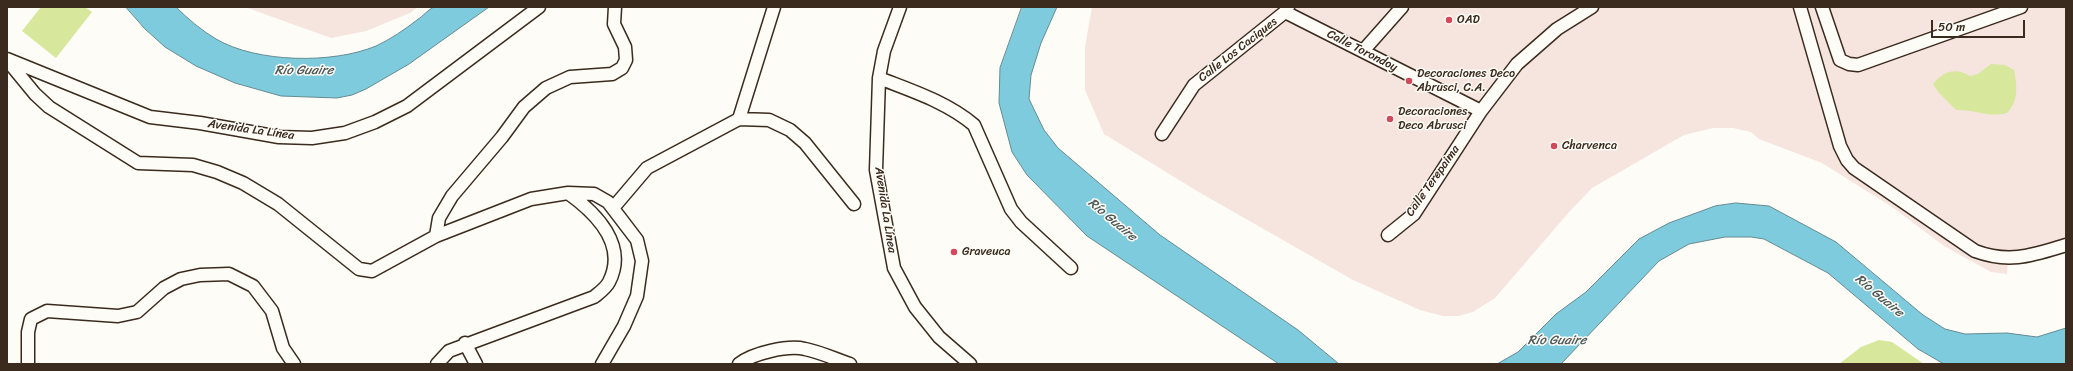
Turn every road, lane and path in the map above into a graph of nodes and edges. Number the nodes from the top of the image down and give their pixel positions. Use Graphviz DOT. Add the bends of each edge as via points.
graph roads {
  1 [pos="539,7"];
  2 [pos="614,7"];
  3 [pos="774,7"];
  4 [pos="900,7"];
  5 [pos="1402,7"];
  6 [pos="1592,7"];
  7 [pos="1800,7"];
  8 [pos="1822,7"];
  9 [pos="2021,7"];
  10 [pos="1287,10"];
  11 [pos="1363,51"];
  12 [pos="7,60"];
  13 [pos="879,78"];
  14 [pos="1481,111"];
  15 [pos="739,119"];
  16 [pos="1162,134"];
  17 [pos="568,193"];
  18 [pos="854,204"];
  19 [pos="613,208"];
  20 [pos="1388,235"];
  21 [pos="436,236"];
  22 [pos="2066,245"];
  23 [pos="1072,268"];
  24 [pos="465,344"];
  25 [pos="28,364"];
  26 [pos="294,364"];
  27 [pos="436,364"];
  28 [pos="476,364"];
  29 [pos="602,364"];
  30 [pos="739,364"];
  31 [pos="850,364"];
  32 [pos="970,364"];
  1 -- 12 [label="street, Avenida La Línea" via="407,106 345,133 312,138 279,137 150,117"];
  2 -- 21 [label="street" via="614,24 625,47 626,60 622,68 612,74 570,77 546,88 524,107 452,196 439,218"];
  3 -- 15 [label="street"];
  4 -- 13 [label="street, Avenida La Línea" via="884,51"];
  5 -- 11 [label="street"];
  6 -- 14 [label="street, Calle Terepaima" via="1557,29 1517,64"];
  7 -- 22 [label="street" via="1840,146 1854,168 1975,251 1990,256 2013,258 2028,257"];
  8 -- 9 [label="street" via="1840,60 1858,65"];
  10 -- 11 [label="street, Calle Torondoy"];
  10 -- 16 [label="street, Calle Los Caciques" via="1194,85"];
  11 -- 14 [label="street, Calle Torondoy"];
  12 -- 21 [label="street" via="49,107 138,163 193,165 243,183 278,204 360,269 372,270"];
  13 -- 23 [label="street" via="933,100 974,125 1012,209 1021,222"];
  13 -- 32 [label="street, Avenida La Línea" via="876,170 894,268 915,308 939,337"];
  14 -- 20 [label="street, Calle Terepaima" via="1414,214"];
  15 -- 18 [label="street" via="769,120 790,130 805,143"];
  15 -- 19 [label="street" via="646,168"];
  17 -- 19 [label="street" via="594,194"];
  17 -- 21 [label="street" via="531,199"];
  17 -- 24 [label="street" via="588,207 613,242 615,266 609,283 594,297"];
  19 -- 29 [label="street" via="637,240 642,261 637,296 624,326"];
  24 -- 27 [label="street" via="449,351"];
  24 -- 28 [label="street"];
  25 -- 26 [label="street" via="28,332 31,319 47,311 118,316 137,312 164,288 181,279 200,275 229,274 252,286 272,311 283,348"];
  30 -- 31 [label="street" via="774,350 804,348"];
}
